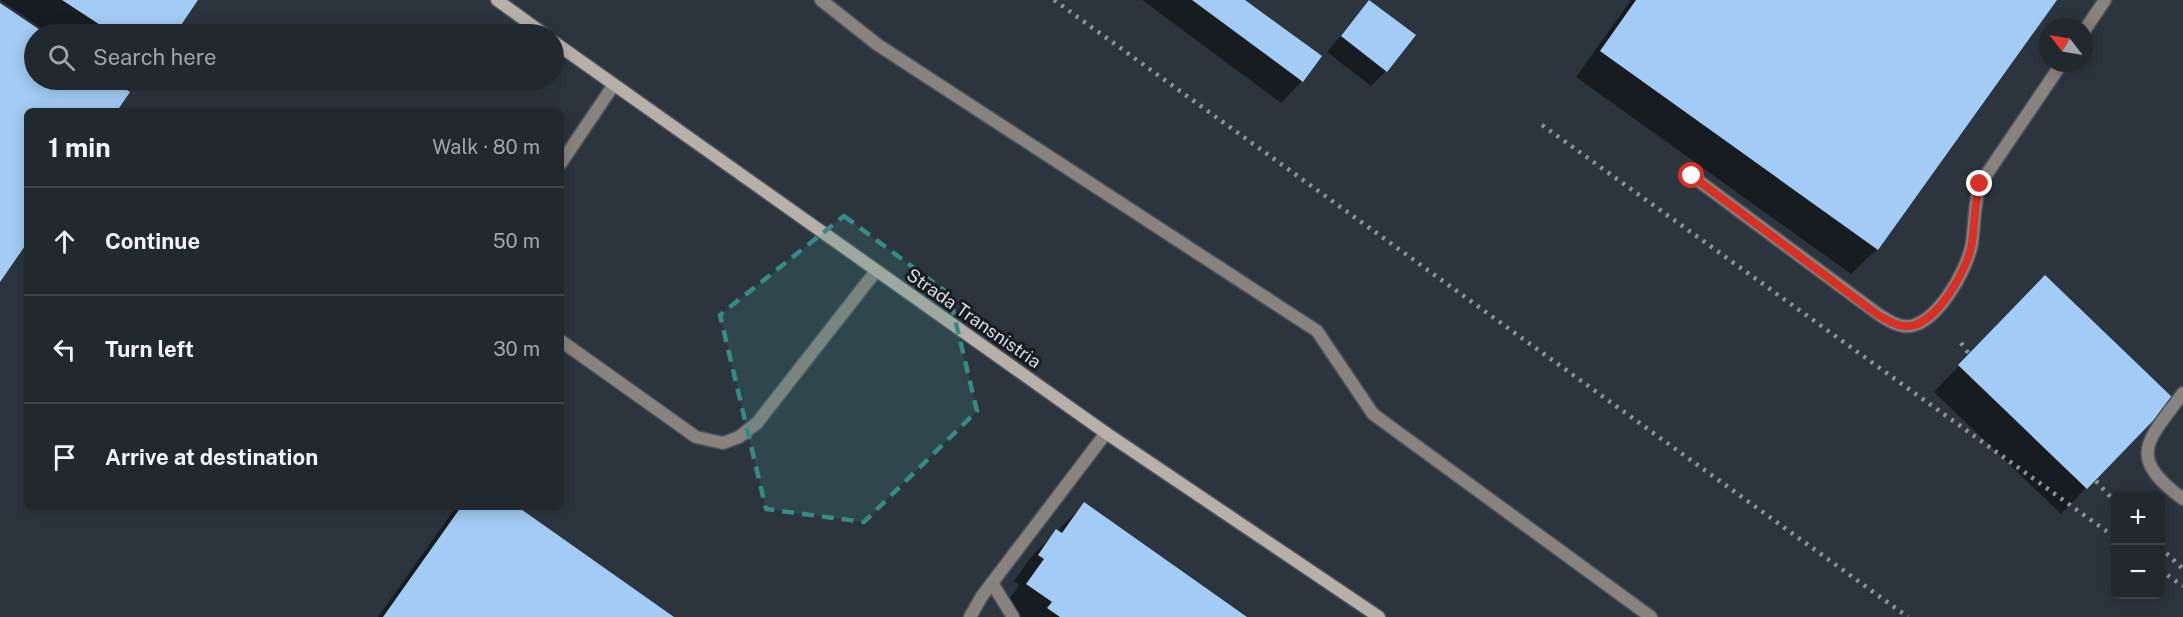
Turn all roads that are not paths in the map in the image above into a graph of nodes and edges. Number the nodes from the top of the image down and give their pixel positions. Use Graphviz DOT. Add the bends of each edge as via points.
graph roads {
  1 [pos="497,0"];
  2 [pos="821,0"];
  3 [pos="2105,0"];
  4 [pos="2093,18"];
  5 [pos="530,24"];
  6 [pos="564,49"];
  7 [pos="2056,72"];
  8 [pos="613,86"];
  9 [pos="564,159"];
  10 [pos="1692,176"];
  11 [pos="876,271"];
  12 [pos="564,343"];
  13 [pos="2183,393"];
  14 [pos="1106,433"];
  15 [pos="2183,499"];
  16 [pos="992,583"];
  17 [pos="970,617"];
  18 [pos="1013,617"];
  19 [pos="1379,617"];
  20 [pos="1651,617"];
  1 -- 5 [label="street"];
  2 -- 20 [label="lane" via="878,45 1317,331 1373,414"];
  3 -- 4 [label="lane"];
  6 -- 8 [label="street, Strada Transnistria"];
  7 -- 10 [label="lane" via="1980,184 1965,267 1930,318 1919,324 1904,327 1878,315"];
  8 -- 9 [label="lane"];
  8 -- 11 [label="street, Strada Transnistria"];
  11 -- 12 [label="lane" via="757,423 723,443 696,437"];
  11 -- 14 [label="street, Strada Transnistria"];
  13 -- 15 [label="lane" via="2153,435 2147,455 2160,482"];
  14 -- 16 [label="lane"];
  14 -- 19 [label="street, Strada Transnistria"];
  16 -- 17 [label="lane"];
  16 -- 18 [label="lane"];
}
